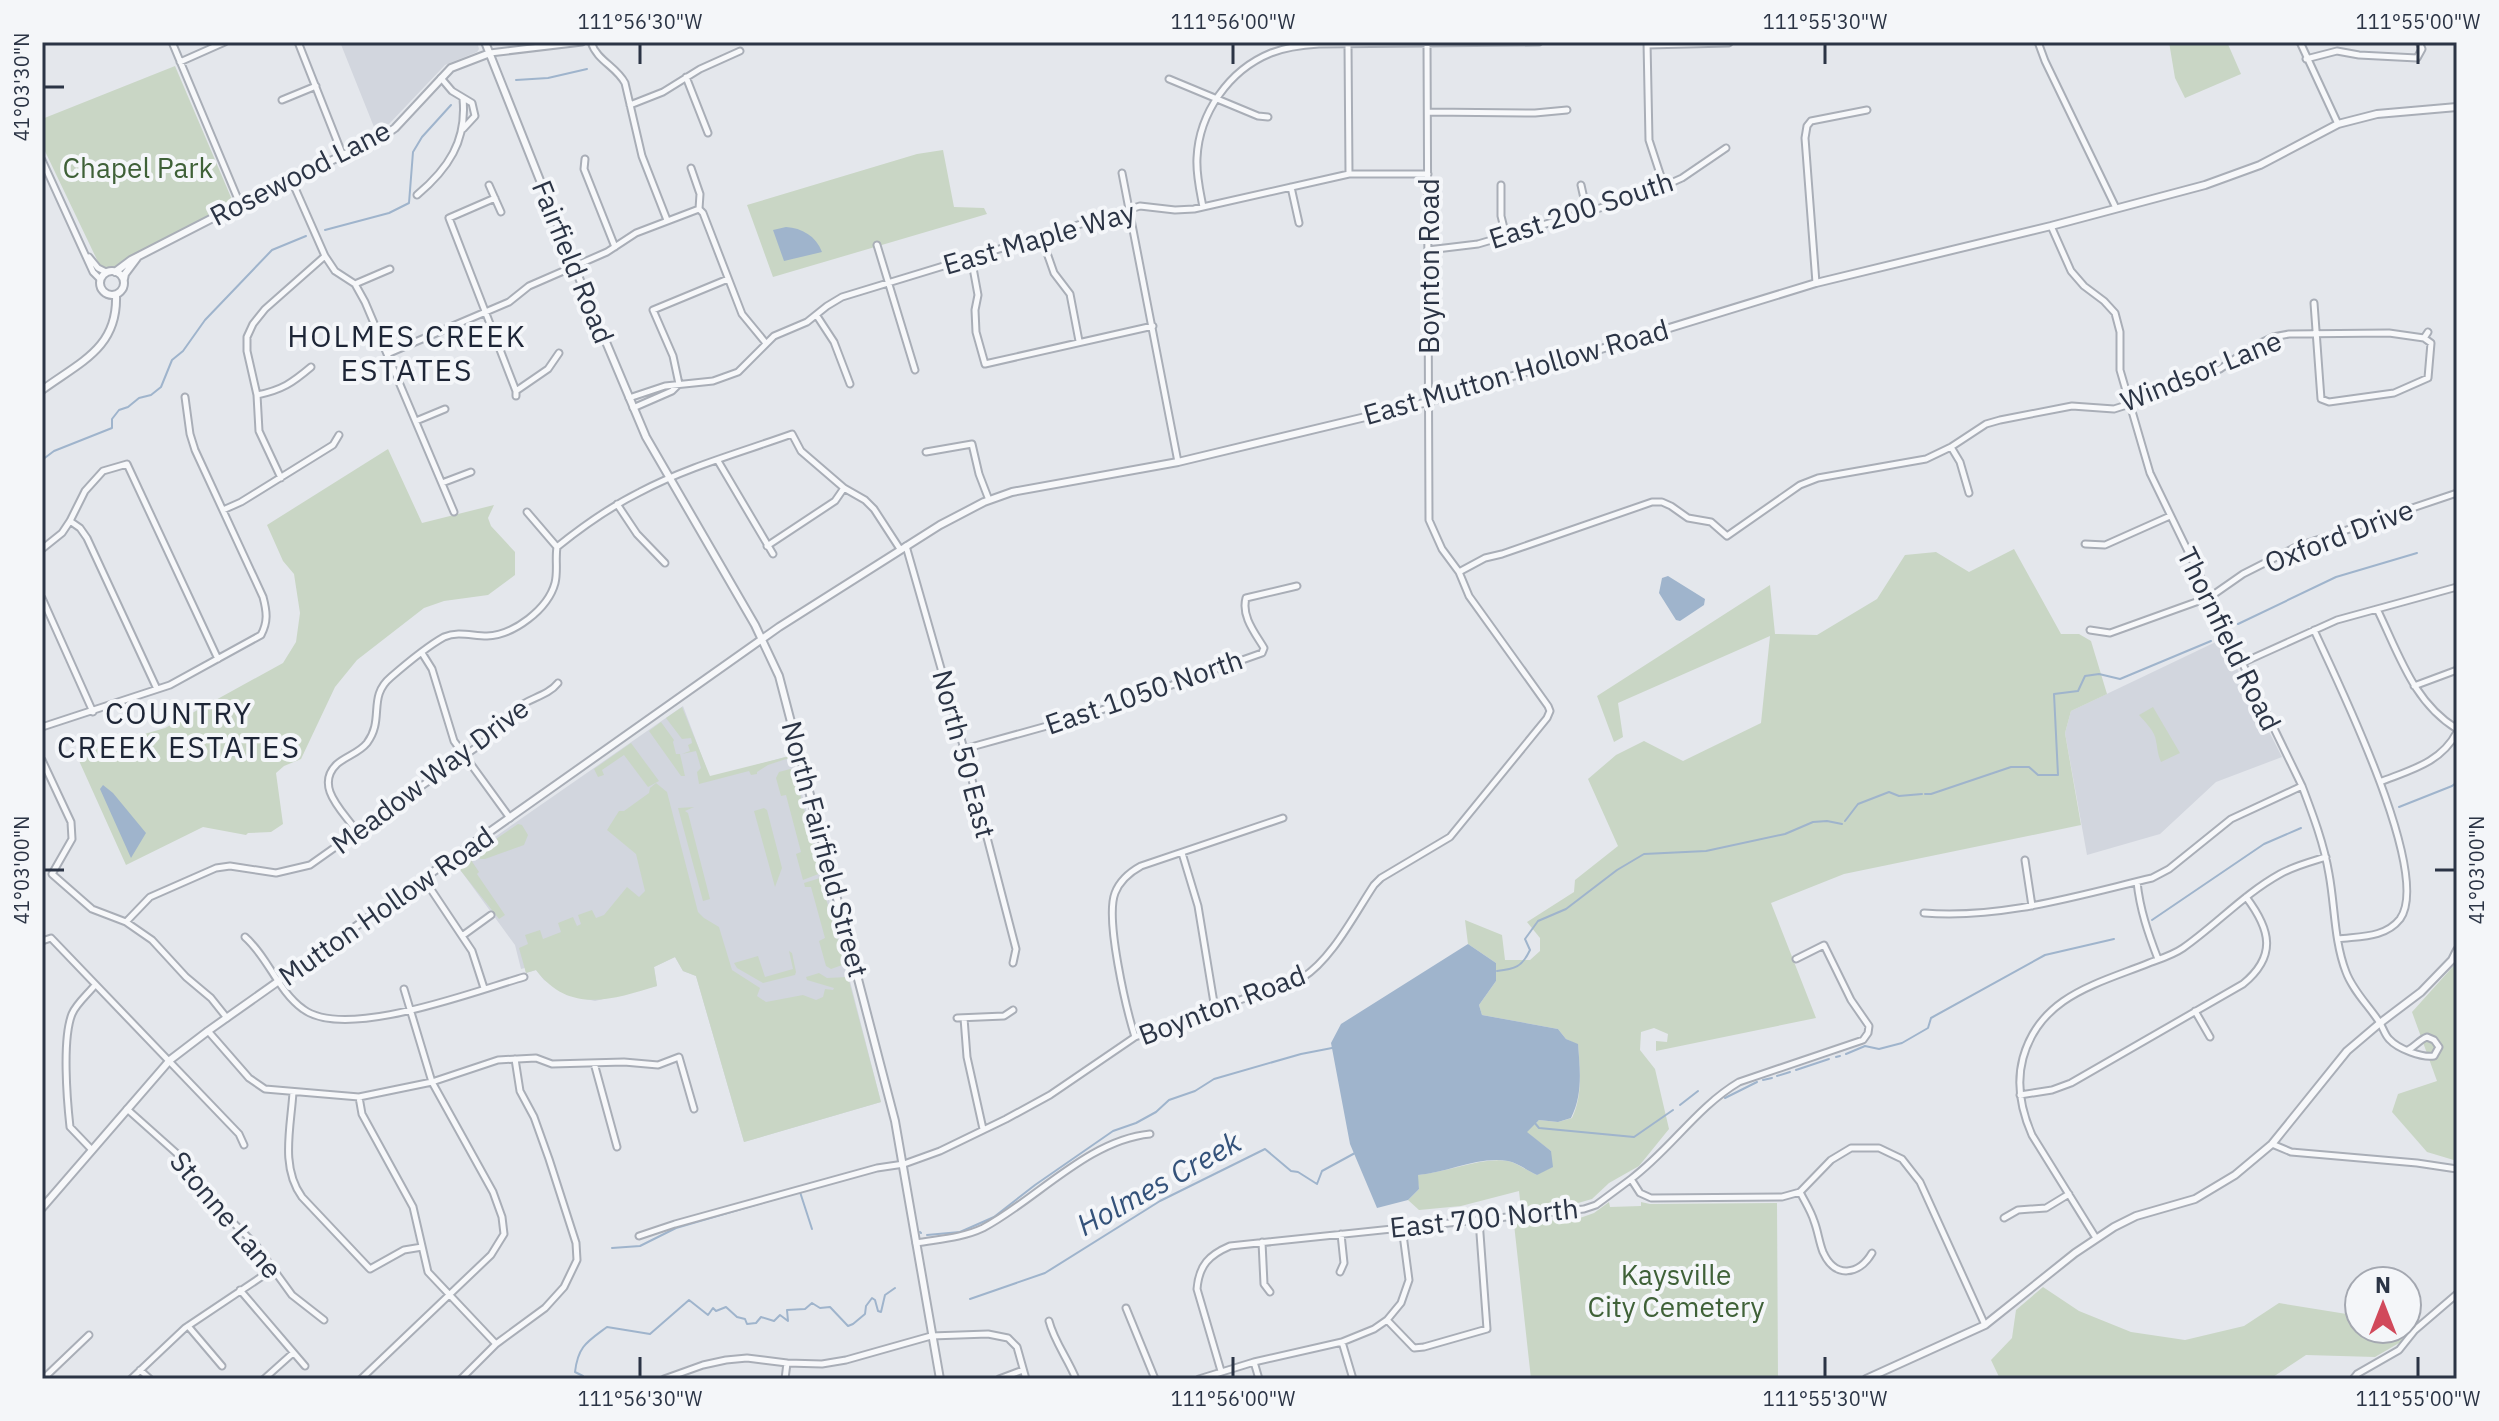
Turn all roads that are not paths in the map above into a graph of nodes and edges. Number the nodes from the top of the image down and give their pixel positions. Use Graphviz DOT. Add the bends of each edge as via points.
graph roads {
  1 [pos="172,42"];
  2 [pos="225,42"];
  3 [pos="298,42"];
  4 [pos="485,42"];
  5 [pos="582,42"];
  6 [pos="591,42"];
  7 [pos="1427,42"];
  8 [pos="1539,42"];
  9 [pos="2038,42"];
  10 [pos="2300,42"];
  11 [pos="2419,42"];
  12 [pos="1647,43"];
  13 [pos="1729,43"];
  14 [pos="1348,44"];
  15 [pos="740,51"];
  16 [pos="490,53"];
  17 [pos="2306,59"];
  18 [pos="180,62"];
  19 [pos="686,77"];
  20 [pos="441,78"];
  21 [pos="1169,79"];
  22 [pos="316,86"];
  23 [pos="1216,98"];
  24 [pos="282,100"];
  25 [pos="630,105"];
  26 [pos="2457,107"];
  27 [pos="1567,110"];
  28 [pos="1867,110"];
  29 [pos="1428,112"];
  30 [pos="1268,117"];
  31 [pos="2338,124"];
  32 [pos="708,133"];
  33 [pos="1726,148"];
  34 [pos="343,156"];
  35 [pos="585,159"];
  36 [pos="42,160"];
  37 [pos="691,168"];
  38 [pos="1122,173"];
  39 [pos="1349,174"];
  40 [pos="1428,174"];
  41 [pos="291,179"];
  42 [pos="489,185"];
  43 [pos="1501,185"];
  44 [pos="1581,185"];
  45 [pos="1664,186"];
  46 [pos="1291,187"];
  47 [pos="417,195"];
  48 [pos="495,198"];
  49 [pos="240,204"];
  50 [pos="1203,207"];
  51 [pos="2116,208"];
  52 [pos="699,209"];
  53 [pos="1129,209"];
  54 [pos="501,212"];
  55 [pos="1587,212"];
  56 [pos="667,220"];
  57 [pos="1299,223"];
  58 [pos="2051,226"];
  59 [pos="1041,236"];
  60 [pos="1506,236"];
  61 [pos="877,245"];
  62 [pos="615,247"];
  63 [pos="1428,250"];
  64 [pos="86,253"];
  65 [pos="139,256"];
  66 [pos="325,256"];
  67 [pos="971,257"];
  68 [pos="574,266"];
  69 [pos="390,269"];
  70 [pos="106,272"];
  71 [pos="115,272"];
  72 [pos="100,279"];
  73 [pos="728,279"];
  74 [pos="124,280"];
  75 [pos="888,283"];
  76 [pos="1816,283"];
  77 [pos="355,284"];
  78 [pos="113,295"];
  79 [pos="2314,303"];
  80 [pos="485,312"];
  81 [pos="817,316"];
  82 [pos="1153,326"];
  83 [pos="2428,332"];
  84 [pos="2315,334"];
  85 [pos="2424,338"];
  86 [pos="1079,341"];
  87 [pos="765,342"];
  88 [pos="559,353"];
  89 [pos="387,354"];
  90 [pos="311,367"];
  91 [pos="915,370"];
  92 [pos="679,384"];
  93 [pos="850,384"];
  94 [pos="42,390"];
  95 [pos="257,395"];
  96 [pos="185,397"];
  97 [pos="629,398"];
  98 [pos="1428,402"];
  99 [pos="2130,404"];
  100 [pos="633,408"];
  101 [pos="445,409"];
  102 [pos="416,421"];
  103 [pos="339,435"];
  104 [pos="1951,447"];
  105 [pos="926,452"];
  106 [pos="718,461"];
  107 [pos="1178,462"];
  108 [pos="471,472"];
  109 [pos="281,478"];
  110 [pos="669,478"];
  111 [pos="442,483"];
  112 [pos="844,488"];
  113 [pos="1969,493"];
  114 [pos="2457,493"];
  115 [pos="989,500"];
  116 [pos="617,504"];
  117 [pos="223,510"];
  118 [pos="454,512"];
  119 [pos="527,512"];
  120 [pos="2170,516"];
  121 [pos="70,521"];
  122 [pos="2085,544"];
  123 [pos="767,546"];
  124 [pos="557,547"];
  125 [pos="903,547"];
  126 [pos="42,549"];
  127 [pos="773,554"];
  128 [pos="665,563"];
  129 [pos="1459,572"];
  130 [pos="1297,586"];
  131 [pos="2457,587"];
  132 [pos="2210,597"];
  133 [pos="42,598"];
  134 [pos="2377,609"];
  135 [pos="2090,630"];
  136 [pos="2314,630"];
  137 [pos="762,639"];
  138 [pos="422,653"];
  139 [pos="218,659"];
  140 [pos="2242,663"];
  141 [pos="2457,670"];
  142 [pos="558,683"];
  143 [pos="2414,686"];
  144 [pos="157,690"];
  145 [pos="93,712"];
  146 [pos="42,727"];
  147 [pos="2457,730"];
  148 [pos="964,749"];
  149 [pos="464,756"];
  150 [pos="42,760"];
  151 [pos="2380,782"];
  152 [pos="2302,786"];
  153 [pos="1283,818"];
  154 [pos="511,819"];
  155 [pos="357,832"];
  156 [pos="1182,853"];
  157 [pos="2326,857"];
  158 [pos="2025,860"];
  159 [pos="42,873"];
  160 [pos="52,874"];
  161 [pos="424,879"];
  162 [pos="2137,882"];
  163 [pos="2246,897"];
  164 [pos="2032,906"];
  165 [pos="1924,913"];
  166 [pos="491,915"];
  167 [pos="126,922"];
  168 [pos="462,936"];
  169 [pos="245,937"];
  170 [pos="2338,939"];
  171 [pos="42,941"];
  172 [pos="2457,950"];
  173 [pos="1796,959"];
  174 [pos="2158,959"];
  175 [pos="1013,963"];
  176 [pos="524,977"];
  177 [pos="279,981"];
  178 [pos="95,985"];
  179 [pos="484,988"];
  180 [pos="404,989"];
  181 [pos="1215,1009"];
  182 [pos="410,1010"];
  183 [pos="1013,1010"];
  184 [pos="2195,1011"];
  185 [pos="227,1018"];
  186 [pos="2380,1023"];
  187 [pos="208,1031"];
  188 [pos="1135,1037"];
  189 [pos="2210,1037"];
  190 [pos="2408,1050"];
  191 [pos="515,1059"];
  192 [pos="170,1060"];
  193 [pos="594,1063"];
  194 [pos="432,1082"];
  195 [pos="293,1092"];
  196 [pos="2020,1095"];
  197 [pos="359,1097"];
  198 [pos="127,1109"];
  199 [pos="694,1109"];
  200 [pos="983,1129"];
  201 [pos="1150,1134"];
  202 [pos="2272,1144"];
  203 [pos="244,1145"];
  204 [pos="617,1147"];
  205 [pos="92,1150"];
  206 [pos="904,1164"];
  207 [pos="2457,1169"];
  208 [pos="1631,1179"];
  209 [pos="1800,1192"];
  210 [pos="2069,1194"];
  211 [pos="42,1208"];
  212 [pos="2004,1218"];
  213 [pos="1479,1220"];
  214 [pos="1402,1227"];
  215 [pos="1341,1234"];
  216 [pos="639,1236"];
  217 [pos="2096,1238"];
  218 [pos="1262,1242"];
  219 [pos="916,1243"];
  220 [pos="422,1247"];
  221 [pos="1872,1253"];
  222 [pos="273,1269"];
  223 [pos="1340,1272"];
  224 [pos="240,1290"];
  225 [pos="1270,1292"];
  226 [pos="2457,1294"];
  227 [pos="450,1297"];
  228 [pos="1126,1308"];
  229 [pos="324,1320"];
  230 [pos="1387,1320"];
  231 [pos="1049,1321"];
  232 [pos="1985,1325"];
  233 [pos="188,1326"];
  234 [pos="89,1335"];
  235 [pos="931,1336"];
  236 [pos="1342,1342"];
  237 [pos="496,1344"];
  238 [pos="293,1353"];
  239 [pos="1254,1362"];
  240 [pos="787,1363"];
  241 [pos="222,1366"];
  242 [pos="305,1366"];
  243 [pos="140,1370"];
  244 [pos="1023,1370"];
  245 [pos="1221,1371"];
  246 [pos="43,1379"];
  247 [pos="131,1379"];
  248 [pos="150,1379"];
  249 [pos="264,1379"];
  250 [pos="361,1379"];
  251 [pos="461,1379"];
  252 [pos="664,1379"];
  253 [pos="785,1379"];
  254 [pos="940,1379"];
  255 [pos="999,1379"];
  256 [pos="1026,1379"];
  257 [pos="1076,1379"];
  258 [pos="1155,1379"];
  259 [pos="1199,1379"];
  260 [pos="1259,1379"];
  261 [pos="1353,1379"];
  262 [pos="1866,1379"];
  263 [pos="2353,1379"];
  1 -- 18 [label="street"];
  2 -- 18 [label="street"];
  3 -- 22 [label="street"];
  4 -- 16 [label="street, Fairfield Road"];
  5 -- 16 [label="street"];
  6 -- 25 [label="street" via="601,60 619,72"];
  7 -- 8 [label="street"];
  7 -- 14 [label="street"];
  7 -- 29 [label="street, Boynton Road"];
  9 -- 51 [label="street"];
  10 -- 17 [label="street"];
  11 -- 17 [label="street" via="2417,58 2337,51"];
  12 -- 13 [label="street"];
  12 -- 45 [label="street" via="1649,140"];
  14 -- 23 [label="street" via="1272,52 1251,63"];
  14 -- 39 [label="street"];
  15 -- 19 [label="street"];
  16 -- 20 [label="street, Rosewood Lane" via="451,68"];
  16 -- 68 [label="street, Fairfield Road"];
  17 -- 31 [label="street"];
  18 -- 49 [label="street"];
  19 -- 25 [label="street"];
  19 -- 32 [label="street"];
  20 -- 34 [label="street, Rosewood Lane" via="395,128"];
  20 -- 47 [label="street" via="463,99 465,115 458,148"];
  21 -- 23 [label="street"];
  22 -- 24 [label="street"];
  22 -- 34 [label="street"];
  23 -- 30 [label="street"];
  23 -- 50 [label="street" via="1199,140"];
  25 -- 56 [label="street" via="642,156"];
  26 -- 31 [label="street" via="2377,114"];
  27 -- 29 [label="street"];
  28 -- 76 [label="street" via="1807,126"];
  29 -- 40 [label="street, Boynton Road"];
  31 -- 51 [label="street, East Mutton Hollow Road" via="2260,165"];
  33 -- 45 [label="street, East 200 South"];
  34 -- 41 [label="street, Rosewood Lane"];
  35 -- 62 [label="street" via="584,169"];
  36 -- 64 [label="street"];
  37 -- 52 [label="street"];
  38 -- 53 [label="street"];
  39 -- 40 [label="street, East Maple Way"];
  39 -- 46 [label="street, East Maple Way"];
  40 -- 63 [label="street, Boynton Road"];
  41 -- 49 [label="street, Rosewood Lane"];
  41 -- 66 [label="street"];
  42 -- 48 [label="street"];
  43 -- 60 [label="street"];
  44 -- 55 [label="street"];
  45 -- 55 [label="street, East 200 South"];
  46 -- 50 [label="street, East Maple Way"];
  46 -- 57 [label="street"];
  48 -- 54 [label="street"];
  48 -- 80 [label="street" via="449,218"];
  49 -- 65 [label="street, Rosewood Lane"];
  50 -- 53 [label="street, East Maple Way"];
  51 -- 58 [label="street, East Mutton Hollow Road"];
  52 -- 56 [label="street"];
  52 -- 73 [label="street"];
  53 -- 59 [label="street, East Maple Way"];
  53 -- 82 [label="street"];
  55 -- 60 [label="street, East 200 South"];
  56 -- 62 [label="street"];
  58 -- 76 [label="street, East Mutton Hollow Road"];
  58 -- 99 [label="street, Thornfield Road" via="2071,271 2115,313 2120,370"];
  59 -- 67 [label="street, East Maple Way"];
  59 -- 86 [label="street" via="1054,273 1070,294"];
  60 -- 63 [label="street, East 200 South"];
  61 -- 75 [label="street"];
  62 -- 68 [label="street"];
  63 -- 98 [label="street, Boynton Road"];
  64 -- 70 [label="street"];
  64 -- 72 [label="street"];
  65 -- 71 [label="street, Rosewood Lane"];
  65 -- 74 [label="street"];
  66 -- 77 [label="street" via="335,271"];
  66 -- 95 [label="street" via="253,324 247,351"];
  67 -- 75 [label="street, East Maple Way"];
  67 -- 86 [label="street" via="978,295 976,332 985,364"];
  68 -- 80 [label="street"];
  68 -- 97 [label="street, Fairfield Road"];
  69 -- 77 [label="street"];
  70 -- 71 [label="street"];
  70 -- 72 [label="street"];
  71 -- 74 [label="street"];
  72 -- 78 [label="street" via="101,289"];
  73 -- 87 [label="street" via="742,314"];
  73 -- 92 [label="street" via="653,310"];
  74 -- 78 [label="street"];
  75 -- 81 [label="street, East Maple Way" via="842,297"];
  75 -- 91 [label="street"];
  76 -- 98 [label="street, East Mutton Hollow Road"];
  77 -- 89 [label="street"];
  78 -- 94 [label="street" via="116,314 104,343"];
  79 -- 84 [label="street"];
  80 -- 88 [label="street" via="516,394"];
  80 -- 89 [label="street"];
  81 -- 87 [label="street, East Maple Way"];
  81 -- 93 [label="street"];
  82 -- 86 [label="street"];
  82 -- 107 [label="street"];
  83 -- 85 [label="street"];
  84 -- 85 [label="street, Windsor Lane"];
  84 -- 85 [label="street" via="2321,399 2329,402 2394,393 2428,378 2431,343"];
  84 -- 99 [label="street, Windsor Lane" via="2273,337 2220,369"];
  87 -- 92 [label="street, East Maple Way" via="738,372"];
  89 -- 102 [label="street"];
  90 -- 95 [label="street" via="290,384"];
  92 -- 97 [label="street, East Maple Way"];
  92 -- 100 [label="street, East Maple Way"];
  95 -- 109 [label="street" via="259,431"];
  96 -- 117 [label="street" via="195,450"];
  97 -- 100 [label="street, Fairfield Road"];
  98 -- 107 [label="street, East Mutton Hollow Road"];
  98 -- 129 [label="street, Boynton Road" via="1429,520"];
  99 -- 104 [label="street, Windsor Lane" via="2114,409 2072,406 2000,420"];
  99 -- 120 [label="street, Thornfield Road" via="2150,473"];
  100 -- 110 [label="street, Fairfield Road"];
  101 -- 102 [label="street"];
  102 -- 111 [label="street"];
  103 -- 109 [label="street" via="333,445"];
  104 -- 113 [label="street"];
  104 -- 129 [label="street, Windsor Lane" via="1926,459 1800,485 1727,536 1711,522 1652,502 1485,558"];
  105 -- 115 [label="street" via="972,444"];
  106 -- 110 [label="street"];
  106 -- 112 [label="street, North 50 East" via="792,434 801,451"];
  106 -- 123 [label="street"];
  107 -- 115 [label="street, East Mutton Hollow Road"];
  108 -- 111 [label="street"];
  109 -- 117 [label="street"];
  110 -- 116 [label="street"];
  110 -- 137 [label="street, North Fairfield Street"];
  111 -- 118 [label="street"];
  112 -- 123 [label="street" via="835,501"];
  112 -- 125 [label="street, North 50 East" via="865,500"];
  114 -- 132 [label="street, Oxford Drive" via="2296,547"];
  115 -- 125 [label="street, East Mutton Hollow Road"];
  116 -- 124 [label="street"];
  116 -- 128 [label="street"];
  117 -- 139 [label="street" via="267,611 261,635"];
  119 -- 124 [label="street"];
  120 -- 122 [label="street" via="2105,545"];
  120 -- 132 [label="street, Thornfield Road"];
  121 -- 126 [label="street"];
  121 -- 139 [label="street" via="85,491 103,471 127,464"];
  121 -- 144 [label="street" via="87,538"];
  123 -- 127 [label="street"];
  124 -- 138 [label="street" via="555,584 533,617 488,636 445,637"];
  125 -- 137 [label="street, East Mutton Hollow Road"];
  125 -- 148 [label="street, North 50 East"];
  129 -- 181 [label="street, Boynton Road" via="1469,596 1548,706 1549,715 1450,837 1374,885 1314,971"];
  130 -- 148 [label="street, East 1050 North" via="1246,598 1245,615 1262,653 1090,714"];
  131 -- 134 [label="street"];
  132 -- 135 [label="street, Oxford Drive" via="2110,633"];
  132 -- 140 [label="street, Thornfield Road"];
  133 -- 145 [label="street"];
  134 -- 136 [label="street"];
  134 -- 143 [label="street"];
  136 -- 140 [label="street"];
  136 -- 151 [label="street"];
  137 -- 154 [label="street, Mutton Hollow Road"];
  137 -- 206 [label="street, North Fairfield Street" via="784,693"];
  138 -- 149 [label="street"];
  138 -- 155 [label="street" via="379,689 377,721 368,741 337,764 328,781 333,801"];
  139 -- 144 [label="street"];
  140 -- 152 [label="street, Thornfield Road"];
  141 -- 143 [label="street"];
  142 -- 149 [label="street, Meadow Way Drive" via="514,711 502,728"];
  143 -- 147 [label="street"];
  144 -- 145 [label="street"];
  145 -- 146 [label="street"];
  147 -- 151 [label="street" via="2434,760"];
  148 -- 175 [label="street, North 50 East" via="1016,949"];
  149 -- 154 [label="street"];
  149 -- 155 [label="street, Meadow Way Drive"];
  150 -- 160 [label="street" via="71,822 72,839"];
  151 -- 170 [label="street" via="2393,817 2408,902 2393,927"];
  152 -- 157 [label="street, Thornfield Road"];
  152 -- 162 [label="street" via="2231,819 2169,869"];
  153 -- 156 [label="street"];
  154 -- 161 [label="street, Mutton Hollow Road"];
  155 -- 167 [label="street, Meadow Way Drive" via="310,865 288,872 216,868 150,897"];
  156 -- 181 [label="street" via="1198,906"];
  156 -- 188 [label="street" via="1129,873 1115,893 1112,908"];
  157 -- 163 [label="street" via="2280,874"];
  157 -- 170 [label="street, Thornfield Road"];
  158 -- 164 [label="street"];
  159 -- 160 [label="street"];
  160 -- 167 [label="street" via="92,909"];
  161 -- 168 [label="street"];
  161 -- 177 [label="street, Mutton Hollow Road"];
  162 -- 164 [label="street"];
  162 -- 174 [label="street"];
  163 -- 174 [label="street" via="2180,950"];
  163 -- 184 [label="street" via="2266,932 2263,962 2243,984"];
  164 -- 165 [label="street" via="1967,915"];
  166 -- 168 [label="street"];
  167 -- 185 [label="street" via="152,940"];
  168 -- 179 [label="street"];
  169 -- 177 [label="street"];
  170 -- 186 [label="street, Thornfield Road" via="2346,972"];
  171 -- 178 [label="street" via="51,938"];
  172 -- 186 [label="street" via="2421,992"];
  173 -- 208 [label="street, East 700 North" via="1824,945 1869,1026 1863,1040 1739,1082"];
  174 -- 196 [label="street" via="2079,992 2047,1013 2035,1028 2020,1070"];
  176 -- 179 [label="street"];
  177 -- 182 [label="street" via="294,1002 320,1017 351,1020"];
  177 -- 185 [label="street, Mutton Hollow Road"];
  178 -- 192 [label="street"];
  178 -- 205 [label="street" via="73,1011 66,1051 70,1127"];
  179 -- 182 [label="street"];
  180 -- 182 [label="street"];
  181 -- 188 [label="street, Boynton Road"];
  182 -- 194 [label="street"];
  183 -- 200 [label="street" via="1004,1016 961,1018"];
  184 -- 189 [label="street"];
  184 -- 196 [label="street" via="2071,1083"];
  185 -- 187 [label="street, Mutton Hollow Road"];
  186 -- 190 [label="street, Thornfield Road" via="2390,1040"];
  186 -- 202 [label="street" via="2347,1051"];
  187 -- 192 [label="street, Mutton Hollow Road"];
  187 -- 195 [label="street" via="256,1084"];
  188 -- 200 [label="street, Boynton Road" via="1050,1095"];
  190 -- 190 [label="street" via="2432,1057 2439,1047 2427,1037"];
  191 -- 193 [label="street"];
  191 -- 194 [label="street"];
  191 -- 237 [label="street" via="520,1091 549,1159 577,1260 564,1287 545,1308"];
  192 -- 198 [label="street, Mutton Hollow Road"];
  192 -- 203 [label="street"];
  193 -- 199 [label="street" via="658,1065 679,1057"];
  193 -- 204 [label="street"];
  194 -- 197 [label="street"];
  194 -- 227 [label="street" via="493,1192 504,1234"];
  195 -- 197 [label="street"];
  195 -- 220 [label="street" via="289,1152 294,1185 370,1269 404,1250"];
  196 -- 210 [label="street" via="2032,1135"];
  197 -- 220 [label="street" via="362,1114 413,1207"];
  198 -- 205 [label="street, Mutton Hollow Road"];
  198 -- 222 [label="street, Stonne Lane" via="183,1159 211,1201"];
  200 -- 206 [label="street, Boynton Road"];
  201 -- 219 [label="street" via="1110,1146 984,1227"];
  202 -- 207 [label="street" via="2291,1152"];
  202 -- 217 [label="street" via="2195,1199 2136,1216"];
  205 -- 211 [label="street, Mutton Hollow Road"];
  206 -- 216 [label="street, Boynton Road"];
  206 -- 219 [label="street, North Fairfield Street"];
  208 -- 209 [label="street" via="1651,1198 1782,1197"];
  208 -- 213 [label="street, East 700 North" via="1584,1209"];
  209 -- 221 [label="street" via="1823,1253 1836,1268 1857,1270"];
  209 -- 232 [label="street" via="1851,1148 1879,1148 1902,1159 1920,1182"];
  210 -- 212 [label="street" via="2046,1208 2018,1210"];
  210 -- 217 [label="street"];
  213 -- 214 [label="street, East 700 North"];
  213 -- 230 [label="street" via="1487,1329 1414,1348"];
  214 -- 215 [label="street, East 700 North"];
  214 -- 230 [label="street" via="1409,1280 1401,1303"];
  215 -- 218 [label="street, East 700 North"];
  215 -- 223 [label="street"];
  217 -- 232 [label="street"];
  218 -- 225 [label="street" via="1264,1284"];
  218 -- 245 [label="street, East 700 North" via="1215,1253 1198,1276 1197,1289"];
  219 -- 235 [label="street"];
  220 -- 227 [label="street" via="428,1272"];
  222 -- 224 [label="street"];
  222 -- 229 [label="street, Stonne Lane" via="292,1295"];
  224 -- 233 [label="street"];
  224 -- 238 [label="street"];
  226 -- 263 [label="street" via="2399,1350"];
  227 -- 237 [label="street"];
  227 -- 250 [label="street"];
  228 -- 258 [label="street"];
  230 -- 236 [label="street"];
  231 -- 257 [label="street"];
  232 -- 262 [label="street"];
  233 -- 241 [label="street"];
  233 -- 243 [label="street"];
  234 -- 246 [label="street"];
  235 -- 240 [label="street" via="846,1360"];
  235 -- 244 [label="street" via="1008,1338 1017,1347"];
  235 -- 254 [label="street"];
  236 -- 239 [label="street"];
  236 -- 261 [label="street"];
  237 -- 251 [label="street"];
  238 -- 242 [label="street"];
  238 -- 249 [label="street"];
  239 -- 245 [label="street"];
  239 -- 260 [label="street"];
  240 -- 252 [label="street" via="726,1360"];
  240 -- 253 [label="street"];
  243 -- 247 [label="street"];
  243 -- 248 [label="street"];
  244 -- 255 [label="street"];
  244 -- 256 [label="street"];
  245 -- 259 [label="street"];
}
